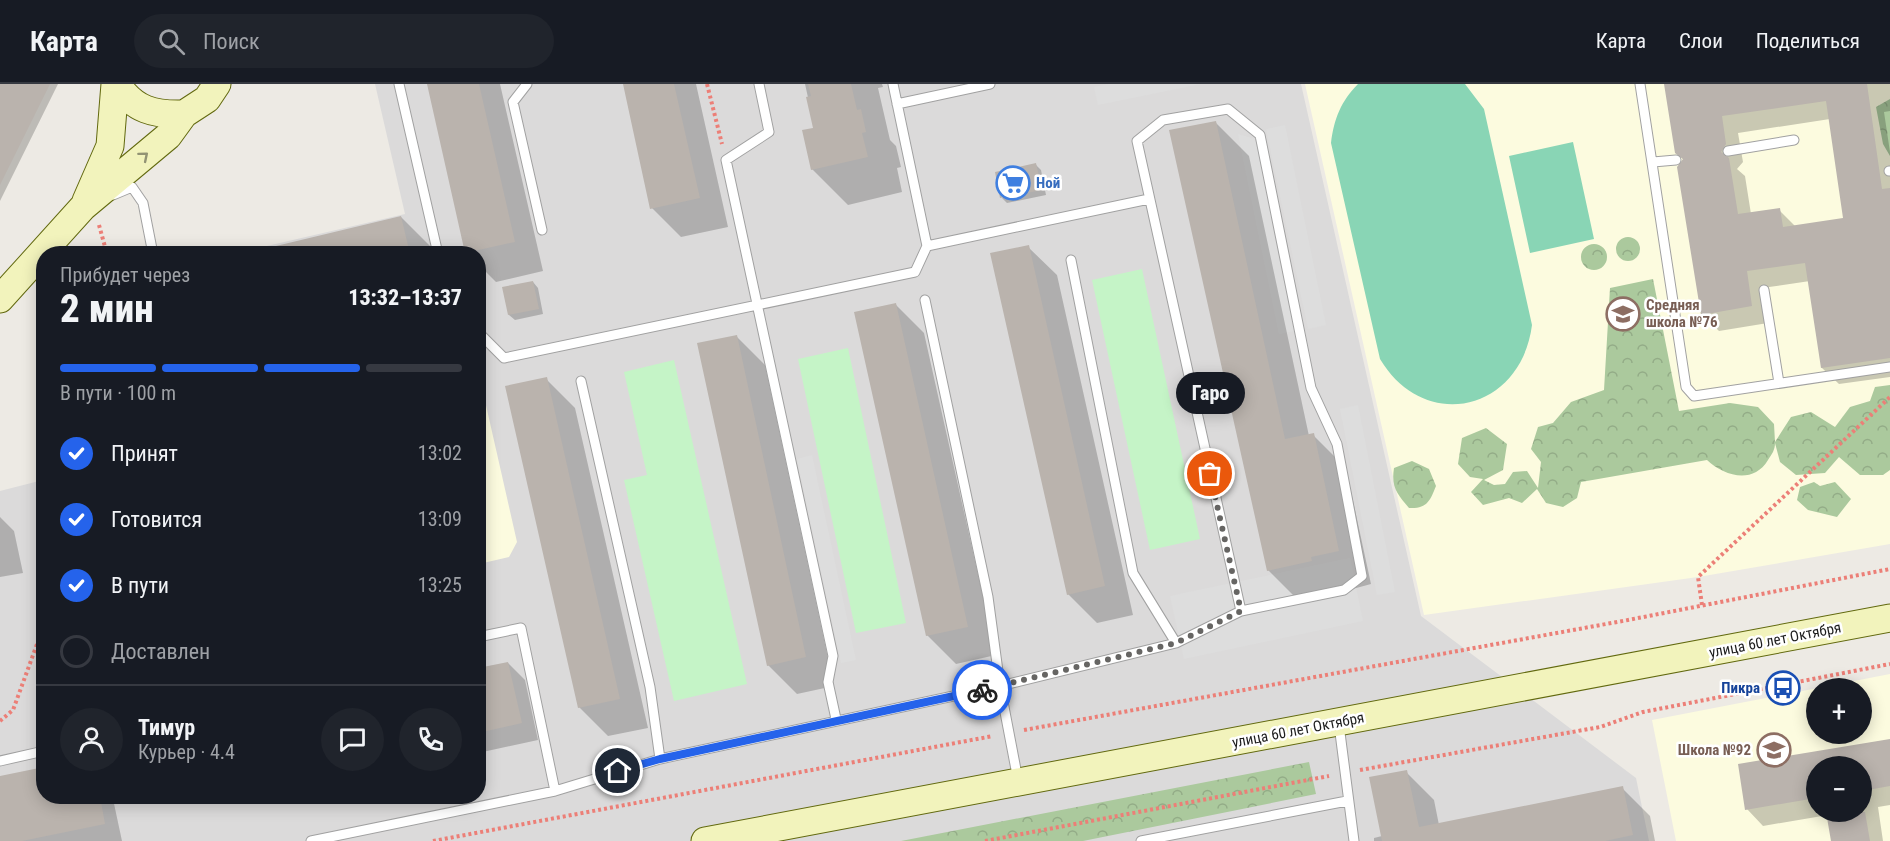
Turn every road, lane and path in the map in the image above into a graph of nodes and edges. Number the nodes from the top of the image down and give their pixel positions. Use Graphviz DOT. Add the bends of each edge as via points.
graph roads {
  1 [pos="116,84"];
  2 [pos="218,84"];
  3 [pos="399,84"];
  4 [pos="527,84"];
  5 [pos="707,84"];
  6 [pos="759,84"];
  7 [pos="893,84"];
  8 [pos="990,84"];
  9 [pos="1640,84"];
  10 [pos="897,104"];
  11 [pos="184,114"];
  12 [pos="1794,140"];
  13 [pos="1728,151"];
  14 [pos="726,160"];
  15 [pos="1676,160"];
  16 [pos="1653,162"];
  17 [pos="1149,199"];
  18 [pos="90,213"];
  19 [pos="542,230"];
  20 [pos="55,246"];
  21 [pos="104,246"];
  22 [pos="151,246"];
  23 [pos="436,246"];
  24 [pos="927,246"];
  25 [pos="1071,260"];
  26 [pos="36,265"];
  27 [pos="1764,290"];
  28 [pos="0,299"];
  29 [pos="925,300"];
  30 [pos="755,305"];
  31 [pos="486,340"];
  32 [pos="1890,367"];
  33 [pos="581,381"];
  34 [pos="1779,383"];
  35 [pos="1890,397"];
  36 [pos="1890,569"];
  37 [pos="1702,605"];
  38 [pos="1241,611"];
  39 [pos="1890,618"];
  40 [pos="486,635"];
  41 [pos="1176,643"];
  42 [pos="36,647"];
  43 [pos="1890,664"];
  44 [pos="1000,686"];
  45 [pos="836,719"];
  46 [pos="0,721"];
  47 [pos="1338,723"];
  48 [pos="1009,733"];
  49 [pos="36,753"];
  50 [pos="660,759"];
  51 [pos="0,761"];
  52 [pos="1346,773"];
  53 [pos="1019,783"];
  54 [pos="555,791"];
  55 [pos="1347,801"];
  56 [pos="311,841"];
  57 [pos="433,841"];
  58 [pos="705,841"];
  59 [pos="985,841"];
  60 [pos="1141,841"];
  61 [pos="1354,841"];
  1 -- 11 [label="main road" via="140,108 158,114"];
  1 -- 18 [label="main road" via="110,146"];
  2 -- 11 [label="main road" via="207,99"];
  3 -- 23 [label="lane"];
  4 -- 19 [label="lane" via="513,102"];
  5 -- 14 [label="path"];
  6 -- 14 [label="lane" via="769,132"];
  7 -- 10 [label="lane"];
  8 -- 10 [label="lane"];
  9 -- 16 [label="lane"];
  10 -- 24 [label="lane"];
  18 -- 11 [label="main road, one-way" via="168,136"];
  12 -- 13 [label="lane"];
  14 -- 30 [label="lane"];
  15 -- 16 [label="lane"];
  16 -- 34 [label="lane" via="1686,387 1694,396"];
  17 -- 24 [label="lane"];
  17 -- 38 [label="lane"];
  17 -- 38 [label="lane" via="1137,141 1163,120 1228,109 1260,135 1311,388 1337,444 1362,576 1344,590"];
  18 -- 20 [label="main road"];
  18 -- 21 [label="path"];
  18 -- 22 [label="lane" via="132,187 143,203"];
  24 -- 30 [label="lane" via="915,272"];
  25 -- 41 [label="lane" via="1133,573"];
  26 -- 28 [label="main road"];
  27 -- 34 [label="lane"];
  29 -- 44 [label="lane" via="988,597"];
  30 -- 31 [label="lane" via="504,358"];
  30 -- 45 [label="lane" via="833,656 828,682"];
  32 -- 34 [label="lane"];
  33 -- 50 [label="lane" via="650,687"];
  35 -- 37 [label="path" via="1698,577"];
  36 -- 37 [label="path"];
  37 -- 48 [label="path"];
  38 -- 41 [label="lane"];
  39 -- 47 [label="main road, улица 60 лет Октября"];
  40 -- 54 [label="lane" via="521,628"];
  41 -- 44 [label="lane"];
  42 -- 46 [label="path" via="13,710"];
  43 -- 52 [label="path" via="1643,712 1600,727"];
  44 -- 45 [label="lane"];
  44 -- 48 [label="lane"];
  45 -- 50 [label="lane"];
  47 -- 52 [label="lane"];
  47 -- 53 [label="main road, улица 60 лет Октября"];
  48 -- 53 [label="lane"];
  48 -- 57 [label="path"];
  49 -- 51 [label="lane"];
  50 -- 54 [label="lane"];
  52 -- 55 [label="lane"];
  52 -- 59 [label="path"];
  53 -- 58 [label="main road, улица 60 лет Октября"];
  54 -- 56 [label="lane"];
  55 -- 60 [label="lane"];
  55 -- 61 [label="lane"];
}
